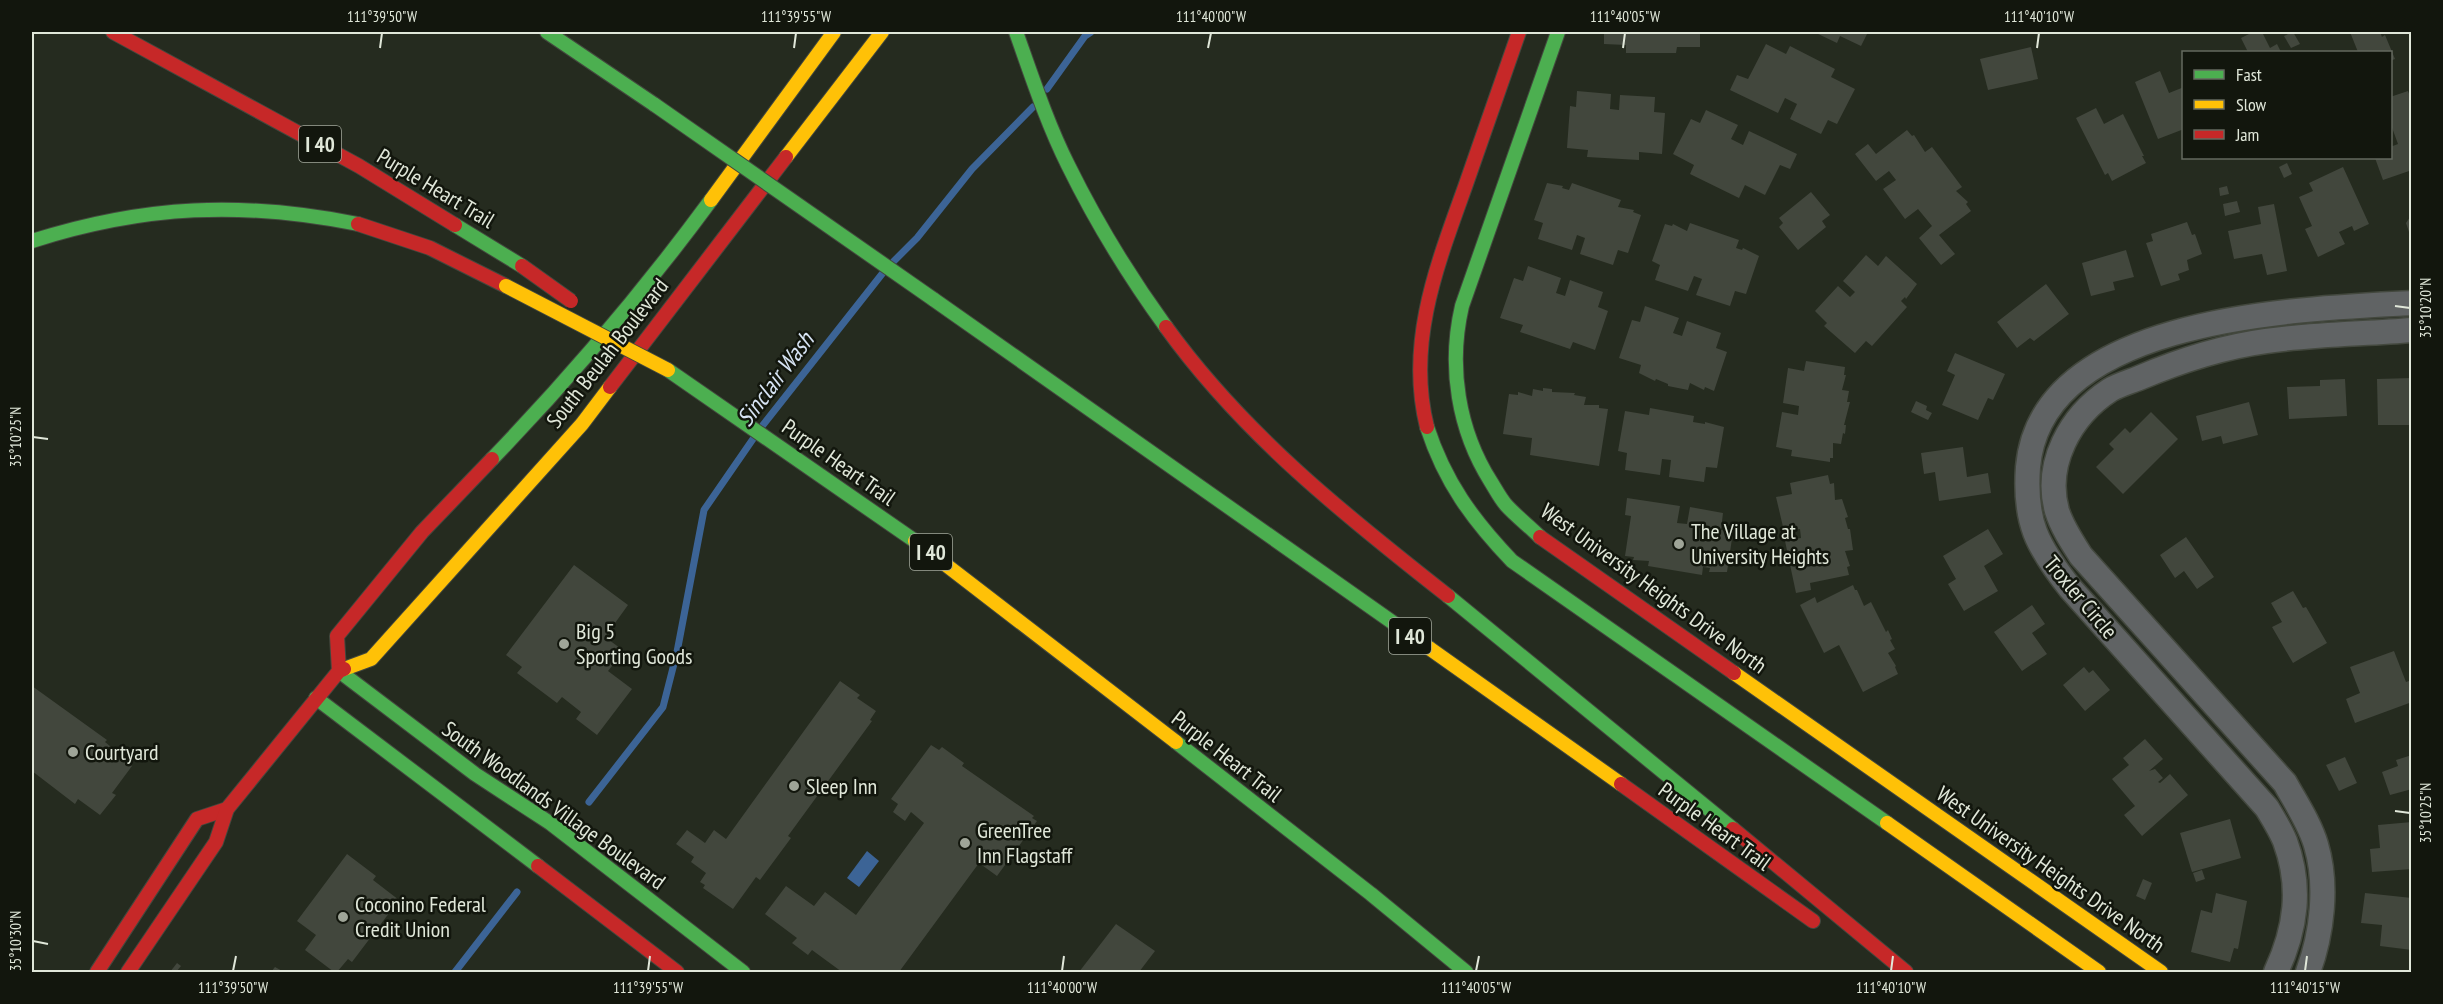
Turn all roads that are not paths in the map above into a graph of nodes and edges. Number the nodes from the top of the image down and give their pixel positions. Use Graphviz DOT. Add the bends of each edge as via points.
graph roads {
  1 [pos="113,32"];
  2 [pos="547,32"];
  3 [pos="834,32"];
  4 [pos="882,32"];
  5 [pos="1016,32"];
  6 [pos="1520,32"];
  7 [pos="1558,32"];
  8 [pos="32,241"];
  9 [pos="2412,303"];
  10 [pos="2412,330"];
  11 [pos="668,370"];
  12 [pos="339,671"];
  13 [pos="316,698"];
  14 [pos="227,809"];
  15 [pos="1820,926"];
  16 [pos="97,972"];
  17 [pos="128,972"];
  18 [pos="677,972"];
  19 [pos="743,972"];
  20 [pos="1466,972"];
  21 [pos="1906,972"];
  22 [pos="2099,972"];
  23 [pos="2161,972"];
  24 [pos="2276,972"];
  25 [pos="2308,972"];
  1 -- 11 [label="main road, Purple Heart Trail / I 40, bridge" via="359,166 522,266"];
  2 -- 15 [label="main road, Purple Heart Trail / I 40, bridge" via="933,299"];
  3 -- 12 [label="main road, South Beulah Boulevard" via="676,248 546,403 422,532 337,636"];
  4 -- 12 [label="main road, South Beulah Boulevard" via="582,424 371,659"];
  5 -- 21 [label="main road" via="1033,88 1090,212 1151,308 1183,350 1267,443 1322,494"];
  6 -- 22 [label="main road" via="1442,253 1422,325 1419,350 1424,417 1437,460 1452,489 1489,539 1512,561"];
  7 -- 23 [label="main road, West University Heights Drive North" via="1456,331 1461,417 1478,462 1505,504 1540,537"];
  8 -- 11 [label="main road, bridge" via="78,226 153,213 225,209 288,212 366,226 439,251"];
  9 -- 24 [label="street, Troxler Circle" via="2234,319 2171,335 2109,357 2086,370 2055,400 2043,416 2029,457 2031,518 2038,543 2050,563 2267,808 2285,840 2294,877 2295,913 2289,944"];
  10 -- 25 [label="street, Troxler Circle" via="2266,341 2170,365 2111,389 2087,408 2070,428 2054,474 2057,512 2081,556 2285,783 2301,811 2316,845 2322,878 2321,917"];
  11 -- 20 [label="main road, Purple Heart Trail / I 40" via="931,552"];
  12 -- 13 [label="main road, South Beulah Boulevard"];
  12 -- 19 [label="main road, South Woodlands Village Boulevard" via="475,774 550,823 625,888"];
  13 -- 14 [label="main road, South Beulah Boulevard"];
  13 -- 18 [label="main road" via="611,916"];
  14 -- 16 [label="main road" via="197,819"];
  14 -- 17 [label="main road, South Beulah Boulevard" via="216,842"];
}
